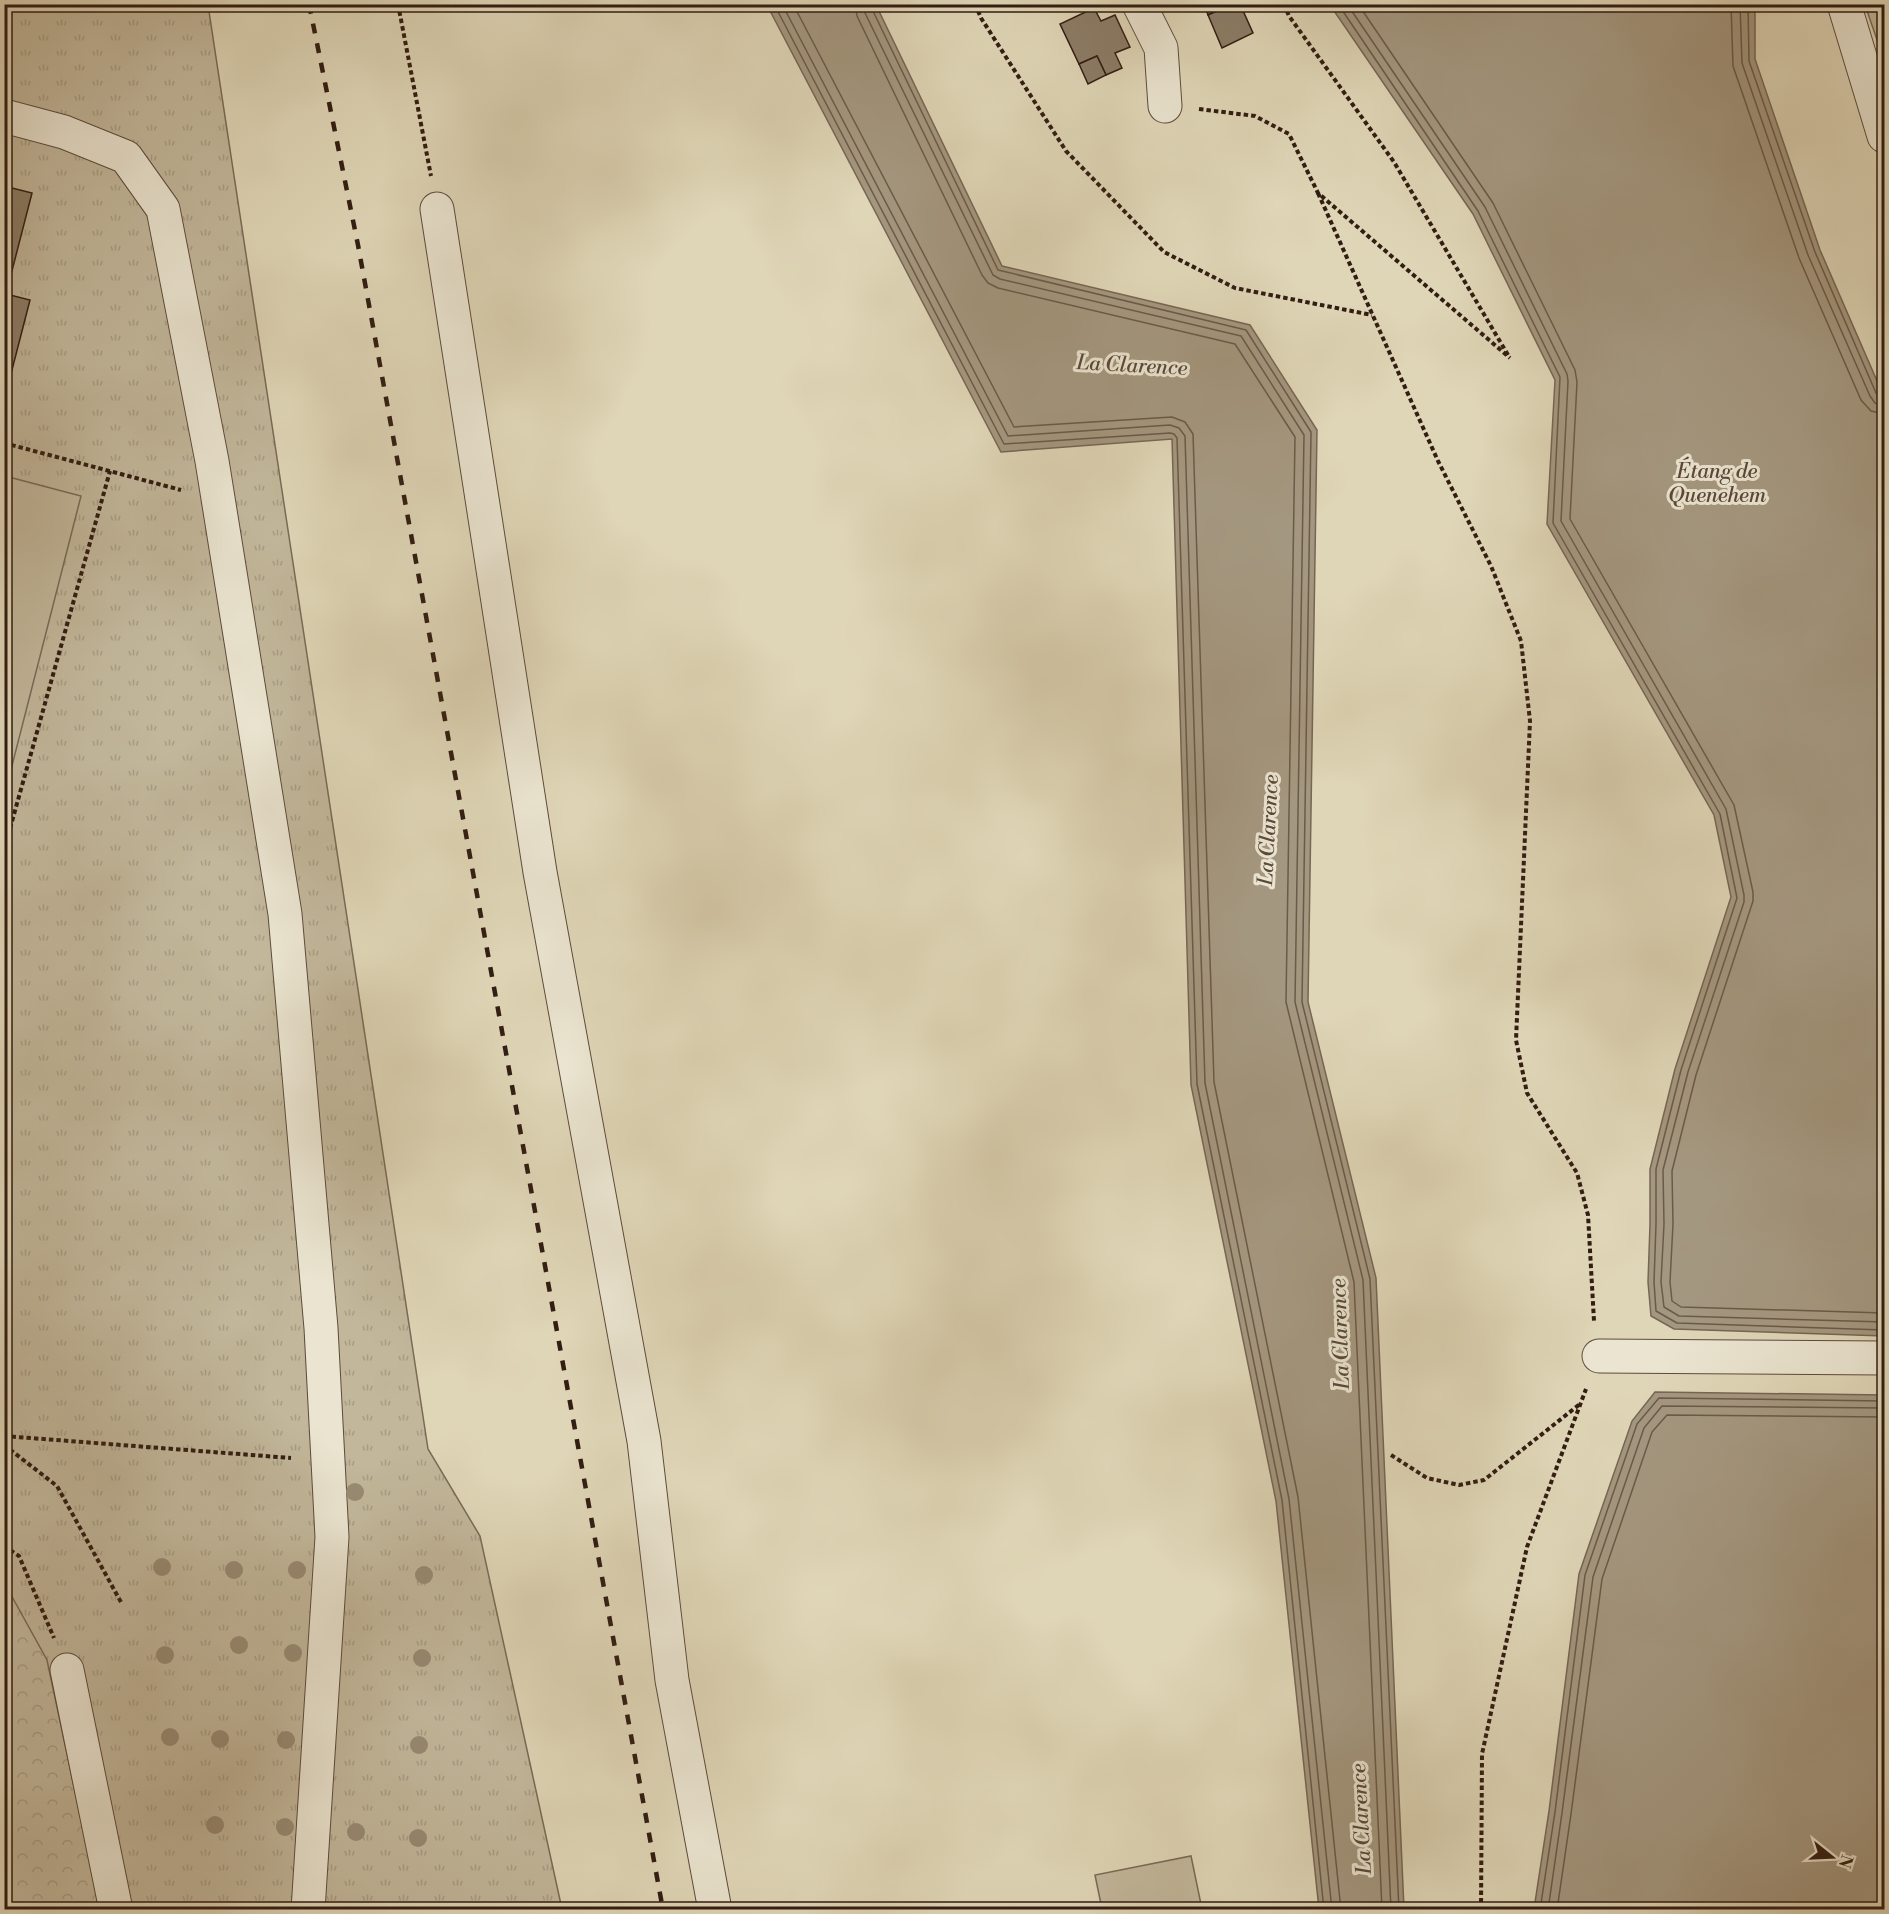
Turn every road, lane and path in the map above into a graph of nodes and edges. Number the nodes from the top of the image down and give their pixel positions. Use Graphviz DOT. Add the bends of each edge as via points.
graph roads {
  1 [pos="398,4"];
  2 [pos="975,4"];
  3 [pos="1139,4"];
  4 [pos="1284,4"];
  5 [pos="1844,4"];
  6 [pos="1165,106"];
  7 [pos="4,116"];
  8 [pos="1884,136"];
  9 [pos="1318,193"];
  10 [pos="437,209"];
  11 [pos="1372,315"];
  12 [pos="4,443"];
  13 [pos="110,471"];
  14 [pos="218,500"];
  15 [pos="4,850"];
  16 [pos="1599,1356"];
  17 [pos="1884,1358"];
  18 [pos="1581,1403"];
  19 [pos="4,1436"];
  20 [pos="4,1445"];
  21 [pos="1391,1455"];
  22 [pos="328,1461"];
  23 [pos="4,1546"];
  24 [pos="122,1604"];
  25 [pos="67,1670"];
  26 [pos="117,1910"];
  27 [pos="308,1910"];
  28 [pos="715,1910"];
  29 [pos="1481,1910"];
  1 -- 10 [label="path"];
  2 -- 11 [label="path" via="1066,151 1164,252 1235,288"];
  3 -- 6 [label="street" via="1161,48"];
  4 -- 9 [label="path" via="1394,162 1510,358"];
  5 -- 8 [label="street"];
  6 -- 9 [label="path" via="1255,116 1289,134"];
  7 -- 14 [label="street" via="64,132 126,158 163,209"];
  9 -- 11 [label="path"];
  10 -- 28 [label="street" via="540,872 644,1441 672,1680"];
  11 -- 16 [label="path" via="1491,566 1521,641 1530,721 1516,1040 1527,1093 1577,1173 1588,1215"];
  12 -- 13 [label="path"];
  13 -- 14 [label="path"];
  13 -- 15 [label="path"];
  14 -- 22 [label="street" via="285,914 321,1328"];
  16 -- 17 [label="street"];
  16 -- 18 [label="path"];
  18 -- 21 [label="path" via="1484,1480 1458,1485 1427,1478"];
  18 -- 29 [label="path" via="1527,1547 1482,1754"];
  19 -- 22 [label="path"];
  20 -- 24 [label="path" via="57,1486"];
  22 -- 27 [label="street" via="332,1537"];
  23 -- 25 [label="path" via="20,1556"];
  25 -- 26 [label="street"];
}
